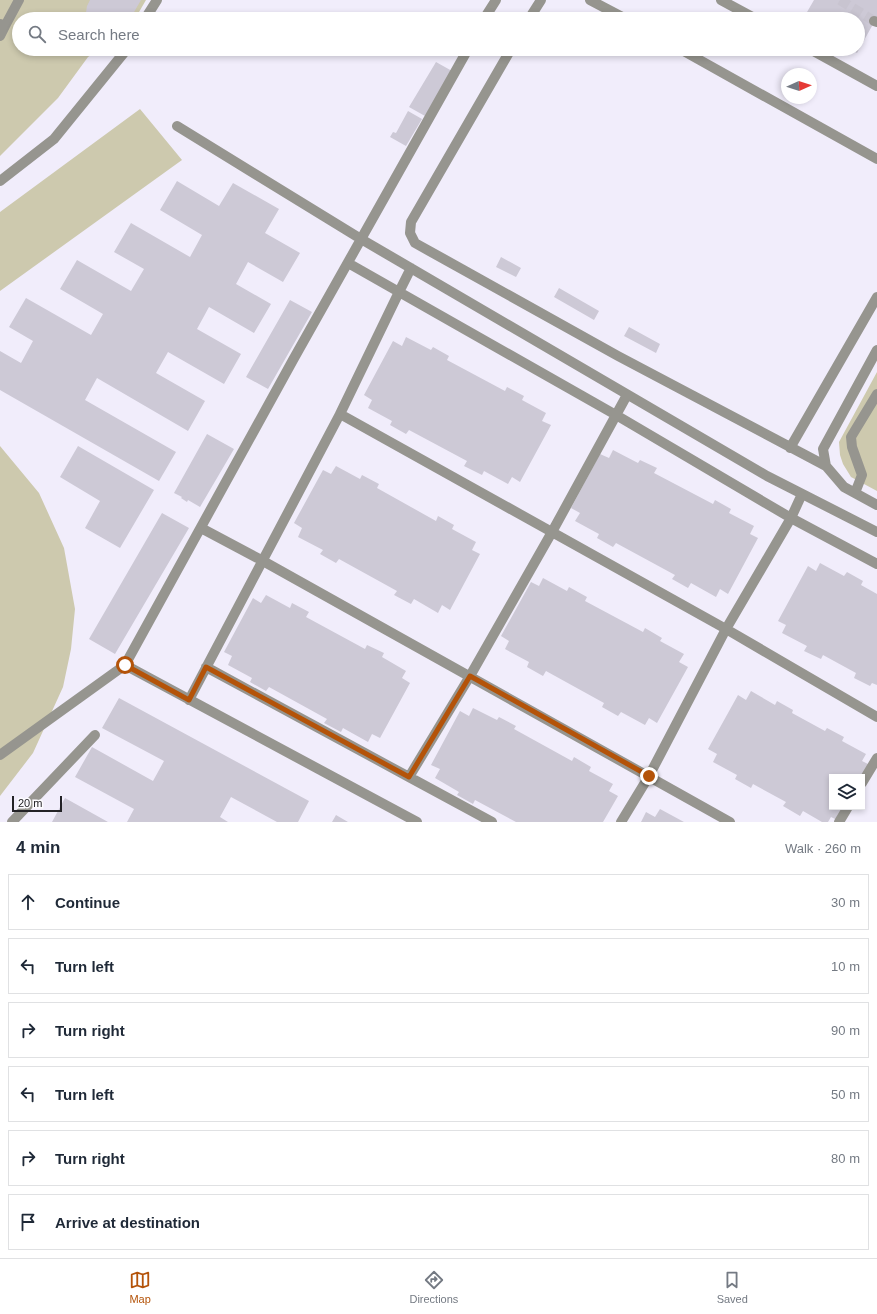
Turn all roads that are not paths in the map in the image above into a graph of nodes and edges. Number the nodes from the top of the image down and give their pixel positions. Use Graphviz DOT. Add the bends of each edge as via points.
graph roads {
  1 [pos="19,0"];
  2 [pos="157,0"];
  3 [pos="496,0"];
  4 [pos="541,0"];
  5 [pos="590,0"];
  6 [pos="721,0"];
  7 [pos="149,12"];
  8 [pos="488,12"];
  9 [pos="533,12"];
  10 [pos="613,12"];
  11 [pos="743,12"];
  12 [pos="2,25"];
  13 [pos="0,36"];
  14 [pos="121,56"];
  15 [pos="464,56"];
  16 [pos="507,56"];
  17 [pos="693,56"];
  18 [pos="823,56"];
  19 [pos="877,86"];
  20 [pos="177,126"];
  21 [pos="877,159"];
  22 [pos="0,181"];
  23 [pos="361,239"];
  24 [pos="348,263"];
  25 [pos="412,268"];
  26 [pos="399,292"];
  27 [pos="877,297"];
  28 [pos="877,350"];
  29 [pos="877,394"];
  30 [pos="627,395"];
  31 [pos="340,414"];
  32 [pos="616,415"];
  33 [pos="790,448"];
  34 [pos="826,466"];
  35 [pos="855,493"];
  36 [pos="802,494"];
  37 [pos="877,505"];
  38 [pos="792,518"];
  39 [pos="201,528"];
  40 [pos="552,532"];
  41 [pos="877,532"];
  42 [pos="263,561"];
  43 [pos="877,564"];
  44 [pos="726,630"];
  45 [pos="125,665"];
  46 [pos="206,667"];
  47 [pos="470,676"];
  48 [pos="189,700"];
  49 [pos="877,717"];
  50 [pos="95,735"];
  51 [pos="0,755"];
  52 [pos="877,758"];
  53 [pos="649,776"];
  54 [pos="409,777"];
  55 [pos="865,778"];
  56 [pos="846,810"];
  57 [pos="12,822"];
  58 [pos="417,822"];
  59 [pos="492,822"];
  60 [pos="621,822"];
  61 [pos="730,822"];
  62 [pos="839,822"];
  1 -- 12 [label="lane"];
  2 -- 7 [label="lane"];
  3 -- 8 [label="lane"];
  4 -- 9 [label="lane"];
  5 -- 10 [label="lane"];
  6 -- 11 [label="lane"];
  12 -- 13 [label="lane"];
  14 -- 22 [label="lane" via="54,140"];
  15 -- 23 [label="lane"];
  16 -- 33 [label="lane" via="411,222 410,233 415,243"];
  17 -- 21 [label="lane"];
  18 -- 19 [label="lane"];
  20 -- 23 [label="lane"];
  23 -- 24 [label="lane"];
  23 -- 25 [label="lane"];
  24 -- 26 [label="lane"];
  24 -- 39 [label="lane"];
  25 -- 26 [label="lane"];
  25 -- 30 [label="lane"];
  26 -- 31 [label="lane"];
  26 -- 32 [label="lane"];
  27 -- 33 [label="lane"];
  28 -- 34 [label="lane" via="823,449"];
  29 -- 35 [label="lane" via="851,438 862,475"];
  30 -- 32 [label="lane"];
  30 -- 36 [label="lane"];
  31 -- 40 [label="lane"];
  31 -- 42 [label="lane"];
  32 -- 38 [label="lane"];
  32 -- 40 [label="lane"];
  33 -- 34 [label="lane"];
  34 -- 35 [label="lane" via="844,487"];
  35 -- 37 [label="lane"];
  36 -- 38 [label="lane"];
  36 -- 41 [label="lane"];
  38 -- 43 [label="lane"];
  38 -- 44 [label="lane"];
  39 -- 42 [label="lane"];
  39 -- 45 [label="lane"];
  40 -- 44 [label="lane"];
  40 -- 47 [label="lane"];
  42 -- 46 [label="lane"];
  42 -- 47 [label="lane"];
  44 -- 49 [label="lane"];
  44 -- 53 [label="lane"];
  45 -- 48 [label="lane"];
  45 -- 51 [label="lane"];
  46 -- 48 [label="lane"];
  46 -- 54 [label="lane"];
  47 -- 53 [label="lane"];
  47 -- 54 [label="lane"];
  48 -- 58 [label="lane"];
  50 -- 57 [label="lane"];
  52 -- 55 [label="lane"];
  53 -- 60 [label="lane"];
  53 -- 61 [label="lane"];
  54 -- 59 [label="lane"];
  56 -- 62 [label="lane"];
}
